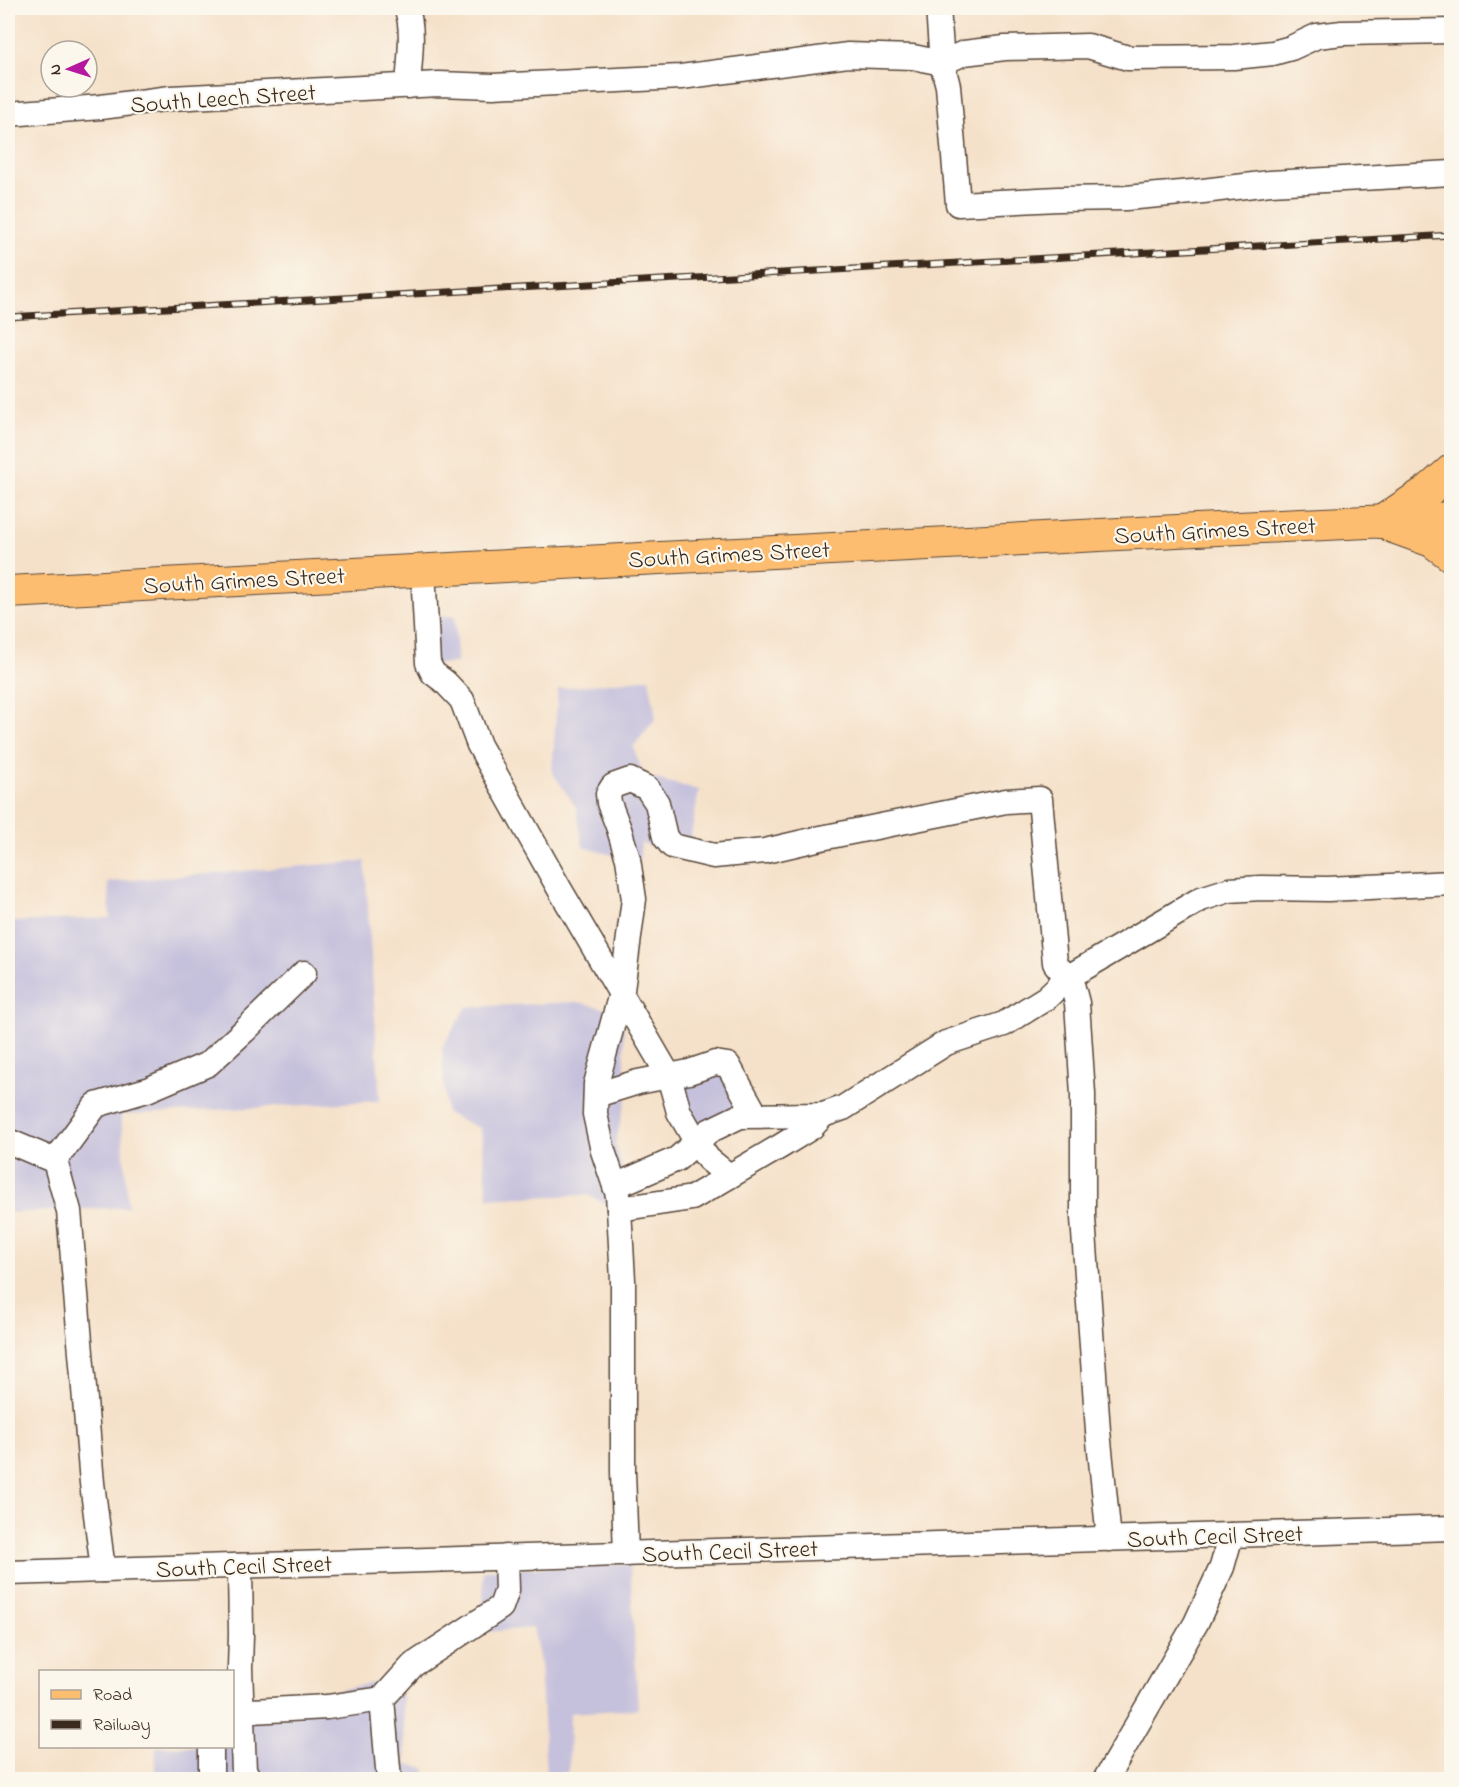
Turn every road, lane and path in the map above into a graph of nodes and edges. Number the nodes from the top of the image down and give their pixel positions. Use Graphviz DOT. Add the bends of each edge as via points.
graph roads {
  1 [pos="406,8"];
  2 [pos="938,8"];
  3 [pos="1452,31"];
  4 [pos="942,63"];
  5 [pos="408,86"];
  6 [pos="8,114"];
  7 [pos="1452,173"];
  8 [pos="1452,470"];
  9 [pos="1452,519"];
  10 [pos="1380,523"];
  11 [pos="1452,556"];
  12 [pos="423,570"];
  13 [pos="8,592"];
  14 [pos="1452,883"];
  15 [pos="304,972"];
  16 [pos="1067,978"];
  17 [pos="621,996"];
  18 [pos="669,1076"];
  19 [pos="596,1095"];
  20 [pos="756,1115"];
  21 [pos="823,1115"];
  22 [pos="8,1141"];
  23 [pos="697,1143"];
  24 [pos="55,1161"];
  25 [pos="729,1176"];
  26 [pos="617,1197"];
  27 [pos="1452,1528"];
  28 [pos="1231,1535"];
  29 [pos="1109,1539"];
  30 [pos="626,1554"];
  31 [pos="506,1557"];
  32 [pos="240,1566"];
  33 [pos="103,1570"];
  34 [pos="8,1573"];
  35 [pos="382,1699"];
  36 [pos="237,1712"];
  37 [pos="211,1748"];
  38 [pos="211,1779"];
  39 [pos="251,1779"];
  40 [pos="389,1779"];
  41 [pos="1105,1779"];
  1 -- 5 [label="street" via="411,39"];
  2 -- 4 [label="street"];
  3 -- 4 [label="street" via="1342,33 1317,36 1273,53 1234,57 1128,58 1088,46 1005,48 964,53"];
  4 -- 5 [label="street, South Leech Street" via="913,57 848,56 681,77"];
  4 -- 7 [label="street" via="948,86 958,204 1126,198 1270,183"];
  5 -- 6 [label="street, South Leech Street" via="171,98"];
  8 -- 10 [label="main road"];
  9 -- 10 [label="main road, South Grimes Street"];
  10 -- 11 [label="main road" via="1432,541"];
  10 -- 12 [label="main road, South Grimes Street"];
  12 -- 13 [label="main road, South Grimes Street"];
  12 -- 17 [label="street" via="428,663 433,673 462,700 479,745"];
  14 -- 16 [label="street" via="1328,890 1229,890 1201,899"];
  15 -- 24 [label="street" via="208,1064 147,1090 96,1105"];
  16 -- 17 [label="street" via="1055,963 1040,799 1006,801 765,851 714,856 672,846 665,837 657,802 647,789 630,780 613,786 608,794 628,859 634,899"];
  16 -- 21 [label="street" via="1046,998 1004,1024 946,1042 843,1108"];
  16 -- 29 [label="street" via="1077,1003 1083,1095 1083,1218"];
  17 -- 18 [label="street"];
  17 -- 19 [label="street"];
  18 -- 19 [label="street"];
  18 -- 20 [label="street" via="715,1063 728,1065"];
  18 -- 23 [label="street" via="679,1112"];
  19 -- 26 [label="street" via="595,1114"];
  20 -- 21 [label="street"];
  20 -- 23 [label="street" via="740,1116 709,1131"];
  21 -- 25 [label="street" via="812,1126"];
  22 -- 24 [label="street"];
  23 -- 25 [label="street" via="708,1159"];
  23 -- 26 [label="street"];
  24 -- 33 [label="street" via="69,1211"];
  25 -- 26 [label="street" via="692,1198 660,1204"];
  26 -- 30 [label="street" via="623,1280"];
  27 -- 28 [label="street, South Cecil Street"];
  28 -- 29 [label="street, South Cecil Street"];
  28 -- 41 [label="street" via="1222,1567 1196,1623"];
  29 -- 30 [label="street, South Cecil Street"];
  30 -- 31 [label="street, South Cecil Street"];
  31 -- 32 [label="street, South Cecil Street"];
  31 -- 35 [label="street" via="507,1590 501,1607 413,1665"];
  32 -- 33 [label="street, South Cecil Street"];
  32 -- 36 [label="street" via="242,1635"];
  33 -- 34 [label="street, South Cecil Street"];
  35 -- 36 [label="street" via="327,1707"];
  35 -- 40 [label="street"];
  36 -- 39 [label="street" via="244,1771"];
  37 -- 38 [label="street"];
}
